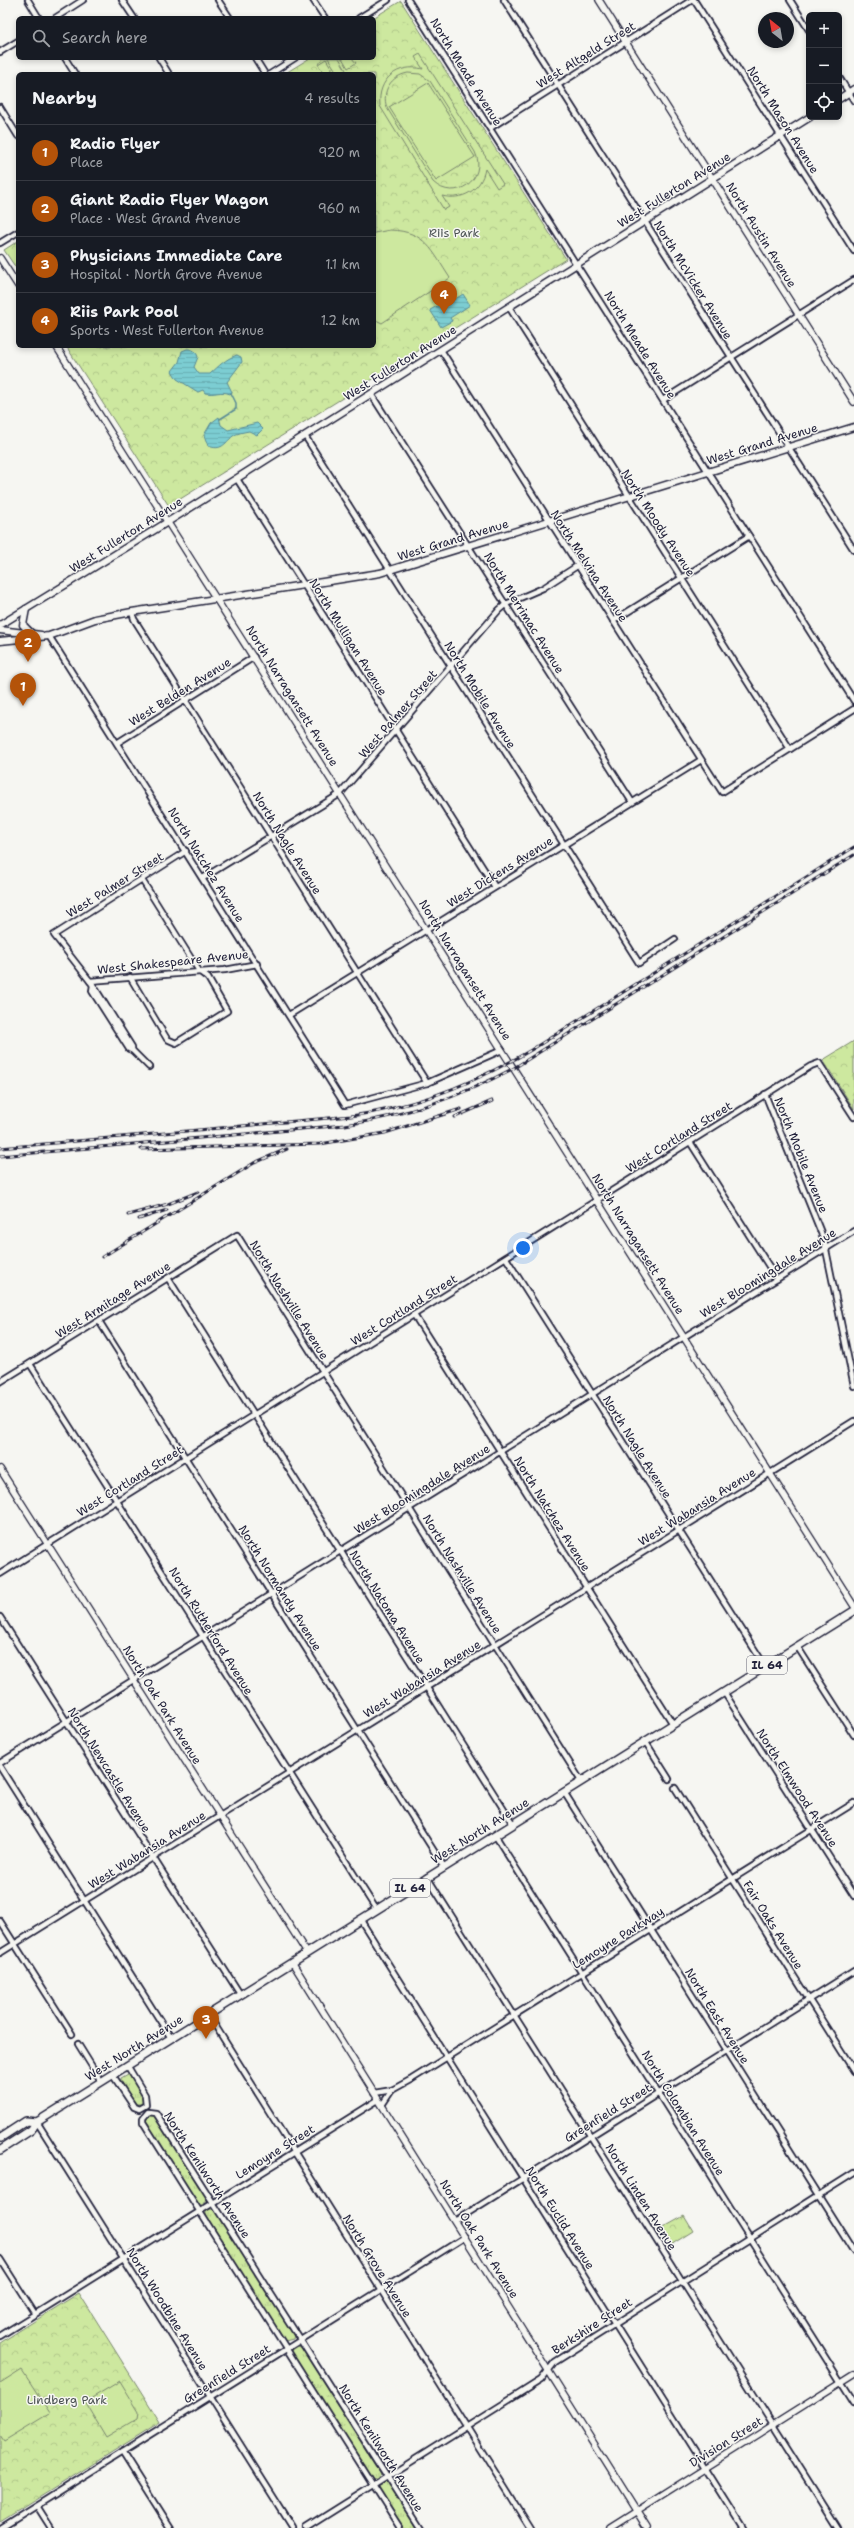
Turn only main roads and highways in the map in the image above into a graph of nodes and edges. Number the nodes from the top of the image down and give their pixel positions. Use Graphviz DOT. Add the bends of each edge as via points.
graph roads {
  1 [pos="851,91"];
  2 [pos="842,97"];
  3 [pos="806,120"];
  4 [pos="854,427"];
  5 [pos="26,610"];
  6 [pos="0,625"];
  7 [pos="0,630"];
  8 [pos="31,633"];
  9 [pos="49,636"];
  10 [pos="0,641"];
  11 [pos="854,1610"];
  12 [pos="36,2122"];
  13 [pos="0,2138"];
  14 [pos="0,2149"];
  1 -- 2 [label="main road"];
  3 -- 5 [label="main road, West Fullerton Avenue"];
  4 -- 9 [label="main road, West Grand Avenue" via="389,571 95,619"];
  5 -- 6 [label="main road, West Fullerton Avenue"];
  5 -- 8 [label="main road" via="23,625"];
  7 -- 8 [label="main road, West Grand Avenue"];
  8 -- 9 [label="main road, West Grand Avenue"];
  9 -- 10 [label="main road, West Grand Avenue"];
  11 -- 12 [label="main road, West North Avenue / IL 64"];
  12 -- 13 [label="main road, West North Avenue / IL 64" via="26,2121"];
  12 -- 14 [label="main road, West North Avenue / IL 64" via="31,2130"];
}
